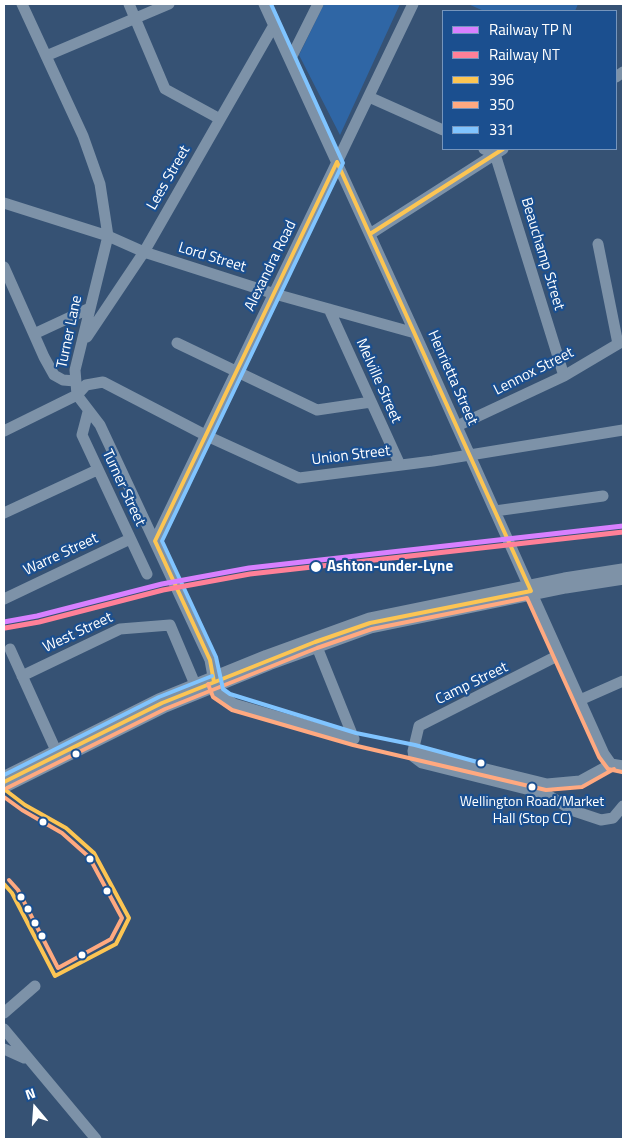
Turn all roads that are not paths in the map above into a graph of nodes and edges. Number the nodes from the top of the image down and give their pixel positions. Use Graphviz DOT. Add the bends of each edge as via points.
graph roads {
  1 [pos="22,4"];
  2 [pos="129,4"];
  3 [pos="170,4"];
  4 [pos="264,4"];
  5 [pos="318,4"];
  6 [pos="413,4"];
  7 [pos="135,18"];
  8 [pos="274,26"];
  9 [pos="46,56"];
  10 [pos="290,60"];
  11 [pos="369,97"];
  12 [pos="220,119"];
  13 [pos="442,130"];
  14 [pos="499,151"];
  15 [pos="337,162"];
  16 [pos="4,203"];
  17 [pos="370,234"];
  18 [pos="108,236"];
  19 [pos="598,244"];
  20 [pos="144,252"];
  21 [pos="4,267"];
  22 [pos="275,294"];
  23 [pos="90,308"];
  24 [pos="329,309"];
  25 [pos="415,332"];
  26 [pos="34,334"];
  27 [pos="84,341"];
  28 [pos="177,343"];
  29 [pos="621,343"];
  30 [pos="237,372"];
  31 [pos="564,376"];
  32 [pos="76,381"];
  33 [pos="77,395"];
  34 [pos="371,402"];
  35 [pos="88,412"];
  36 [pos="457,426"];
  37 [pos="623,430"];
  38 [pos="4,431"];
  39 [pos="207,436"];
  40 [pos="468,454"];
  41 [pos="400,465"];
  42 [pos="97,470"];
  43 [pos="603,496"];
  44 [pos="495,511"];
  45 [pos="4,513"];
  46 [pos="130,539"];
  47 [pos="155,541"];
  48 [pos="147,574"];
  49 [pos="623,574"];
  50 [pos="531,591"];
  51 [pos="4,599"];
  52 [pos="315,642"];
  53 [pos="10,649"];
  54 [pos="559,655"];
  55 [pos="22,676"];
  56 [pos="623,681"];
  57 [pos="205,686"];
  58 [pos="580,700"];
  59 [pos="58,755"];
  60 [pos="611,764"];
  61 [pos="623,766"];
  62 [pos="4,782"];
  63 [pos="547,789"];
  64 [pos="623,806"];
  65 [pos="35,986"];
  66 [pos="4,1013"];
  67 [pos="4,1029"];
  68 [pos="4,1049"];
  69 [pos="28,1060"];
  70 [pos="96,1139"];
  1 -- 9 [label="street, Turner Lane"];
  2 -- 7 [label="street"];
  3 -- 7 [label="street"];
  4 -- 8 [label="street, Henrietta Street"];
  5 -- 10 [label="street"];
  6 -- 11 [label="street, Alexandra Road"];
  7 -- 9 [label="street"];
  7 -- 12 [label="street" via="165,89"];
  8 -- 10 [label="street, Henrietta Street"];
  8 -- 12 [label="street, Lees Street"];
  9 -- 18 [label="street, Turner Lane" via="83,136 100,184"];
  10 -- 15 [label="street, Henrietta Street"];
  11 -- 13 [label="street"];
  11 -- 15 [label="street, Alexandra Road"];
  12 -- 20 [label="street, Lees Street"];
  14 -- 17 [label="street"];
  14 -- 31 [label="street, Beauchamp Street"];
  15 -- 17 [label="street, Henrietta Street"];
  15 -- 22 [label="street, Alexandra Road"];
  16 -- 18 [label="street, Lord Street"];
  17 -- 25 [label="street, Henrietta Street"];
  18 -- 20 [label="street, Lord Street"];
  18 -- 23 [label="street, Turner Lane"];
  19 -- 29 [label="street"];
  20 -- 22 [label="street, Lord Street"];
  20 -- 27 [label="street, Lees Street"];
  21 -- 26 [label="street"];
  22 -- 24 [label="street, Lord Street"];
  22 -- 30 [label="street, Alexandra Road"];
  23 -- 26 [label="street"];
  23 -- 27 [label="street, Turner Lane"];
  24 -- 25 [label="street, Lord Street"];
  24 -- 34 [label="street, Melville Street"];
  25 -- 36 [label="street, Henrietta Street"];
  26 -- 32 [label="street" via="54,374 63,380"];
  27 -- 32 [label="street, Turner Lane" via="75,370"];
  28 -- 30 [label="street"];
  29 -- 31 [label="street, Lennox Street"];
  30 -- 34 [label="street" via="317,410"];
  30 -- 39 [label="street, Alexandra Road"];
  31 -- 36 [label="street, Lennox Street"];
  32 -- 33 [label="street, Turner Lane"];
  33 -- 35 [label="street, Turner Lane"];
  33 -- 38 [label="street, Union Street"];
  33 -- 39 [label="street, Union Street" via="86,385 102,382"];
  34 -- 41 [label="street, Melville Street"];
  35 -- 42 [label="street, Turner Street" via="82,435"];
  35 -- 47 [label="street, Turner Lane" via="100,425"];
  36 -- 40 [label="street, Henrietta Street"];
  37 -- 40 [label="street, Union Street"];
  39 -- 41 [label="street, Union Street" via="299,478"];
  39 -- 47 [label="street, Alexandra Road"];
  40 -- 41 [label="street, Union Street"];
  40 -- 44 [label="street, Henrietta Street"];
  42 -- 45 [label="street"];
  42 -- 46 [label="street, Turner Street"];
  43 -- 44 [label="street"];
  44 -- 50 [label="street, Henrietta Street"];
  46 -- 48 [label="street, Turner Street"];
  46 -- 51 [label="street, Warre Street"];
  47 -- 57 [label="street, Turner Lane" via="210,660"];
  49 -- 50 [label="highway"];
  50 -- 52 [label="highway" via="370,623"];
  50 -- 54 [label="street, Henrietta Street"];
  52 -- 57 [label="highway"];
  52 -- 57 [label="street" via="354,739 234,704"];
  53 -- 55 [label="street"];
  54 -- 58 [label="street, Henrietta Street"];
  54 -- 63 [label="street, Camp Street" via="420,726 413,751"];
  55 -- 57 [label="street, West Street" via="120,628 170,625"];
  55 -- 59 [label="street"];
  56 -- 58 [label="street"];
  57 -- 59 [label="highway" via="162,703"];
  58 -- 60 [label="street, Henrietta Street"];
  59 -- 62 [label="highway"];
  60 -- 61 [label="street"];
  60 -- 63 [label="street" via="580,781"];
  63 -- 64 [label="street" via="574,811 601,820 613,818"];
  65 -- 66 [label="street"];
  67 -- 69 [label="street"];
  68 -- 69 [label="street"];
  69 -- 70 [label="street"];
}
